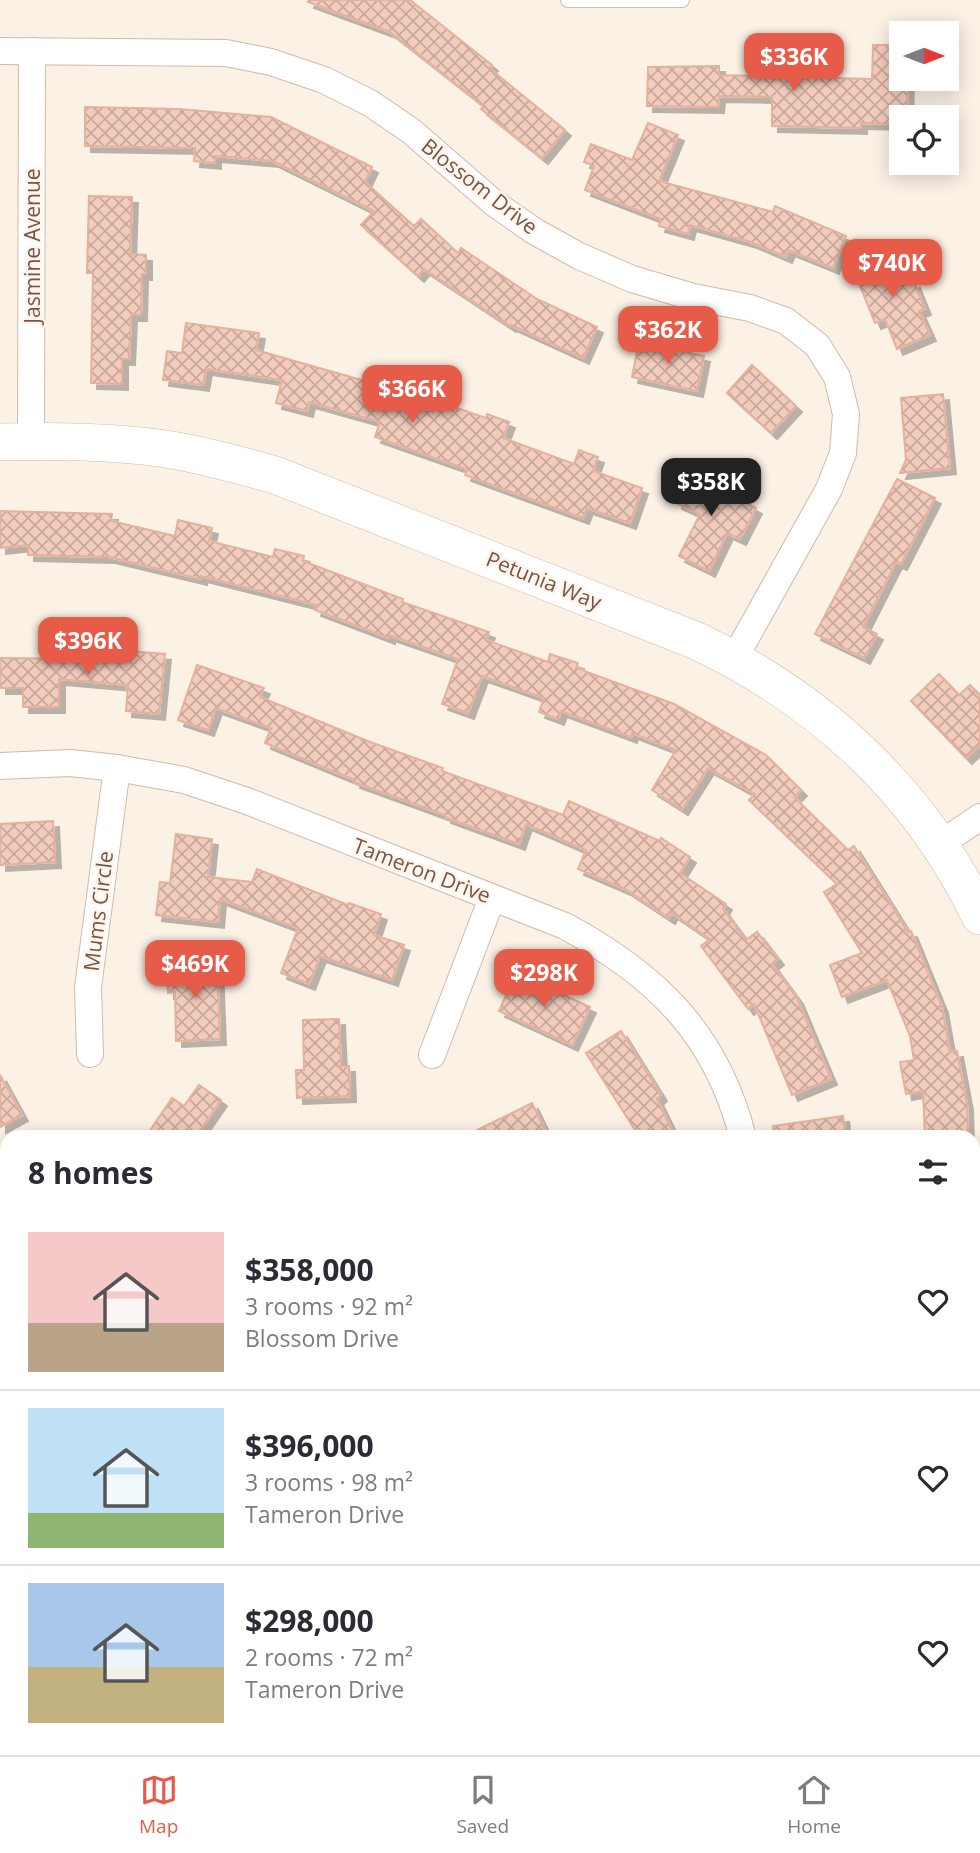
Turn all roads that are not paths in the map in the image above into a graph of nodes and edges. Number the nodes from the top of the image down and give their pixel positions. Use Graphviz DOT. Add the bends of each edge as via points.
graph roads {
  1 [pos="568,0"];
  2 [pos="682,0"];
  3 [pos="0,51"];
  4 [pos="33,51"];
  5 [pos="16,442"];
  6 [pos="734,659"];
  7 [pos="0,766"];
  8 [pos="117,768"];
  9 [pos="980,817"];
  10 [pos="940,844"];
  11 [pos="492,898"];
  12 [pos="980,916"];
  13 [pos="90,1054"];
  14 [pos="432,1055"];
  15 [pos="741,1130"];
  1 -- 2 [label="lane"];
  3 -- 4 [label="street, Blossom Drive"];
  4 -- 5 [label="street, Jasmine Avenue"];
  4 -- 6 [label="street, Blossom Drive" via="226,54 271,62 324,80 411,131 494,202 579,256 632,279 786,321 817,345 837,377 846,414 843,453 829,489"];
  5 -- 6 [label="street, Petunia Way" via="164,449 275,475"];
  6 -- 10 [label="street, Petunia Way" via="822,717 885,778"];
  7 -- 8 [label="street, Tameron Drive" via="70,763"];
  8 -- 11 [label="street, Tameron Drive" via="184,780 247,801"];
  8 -- 13 [label="street, Mums Circle" via="88,987"];
  9 -- 10 [label="street"];
  10 -- 12 [label="street, Petunia Way"];
  11 -- 14 [label="street"];
  11 -- 15 [label="street, Tameron Drive" via="565,926 651,982 687,1021 716,1063"];
}
